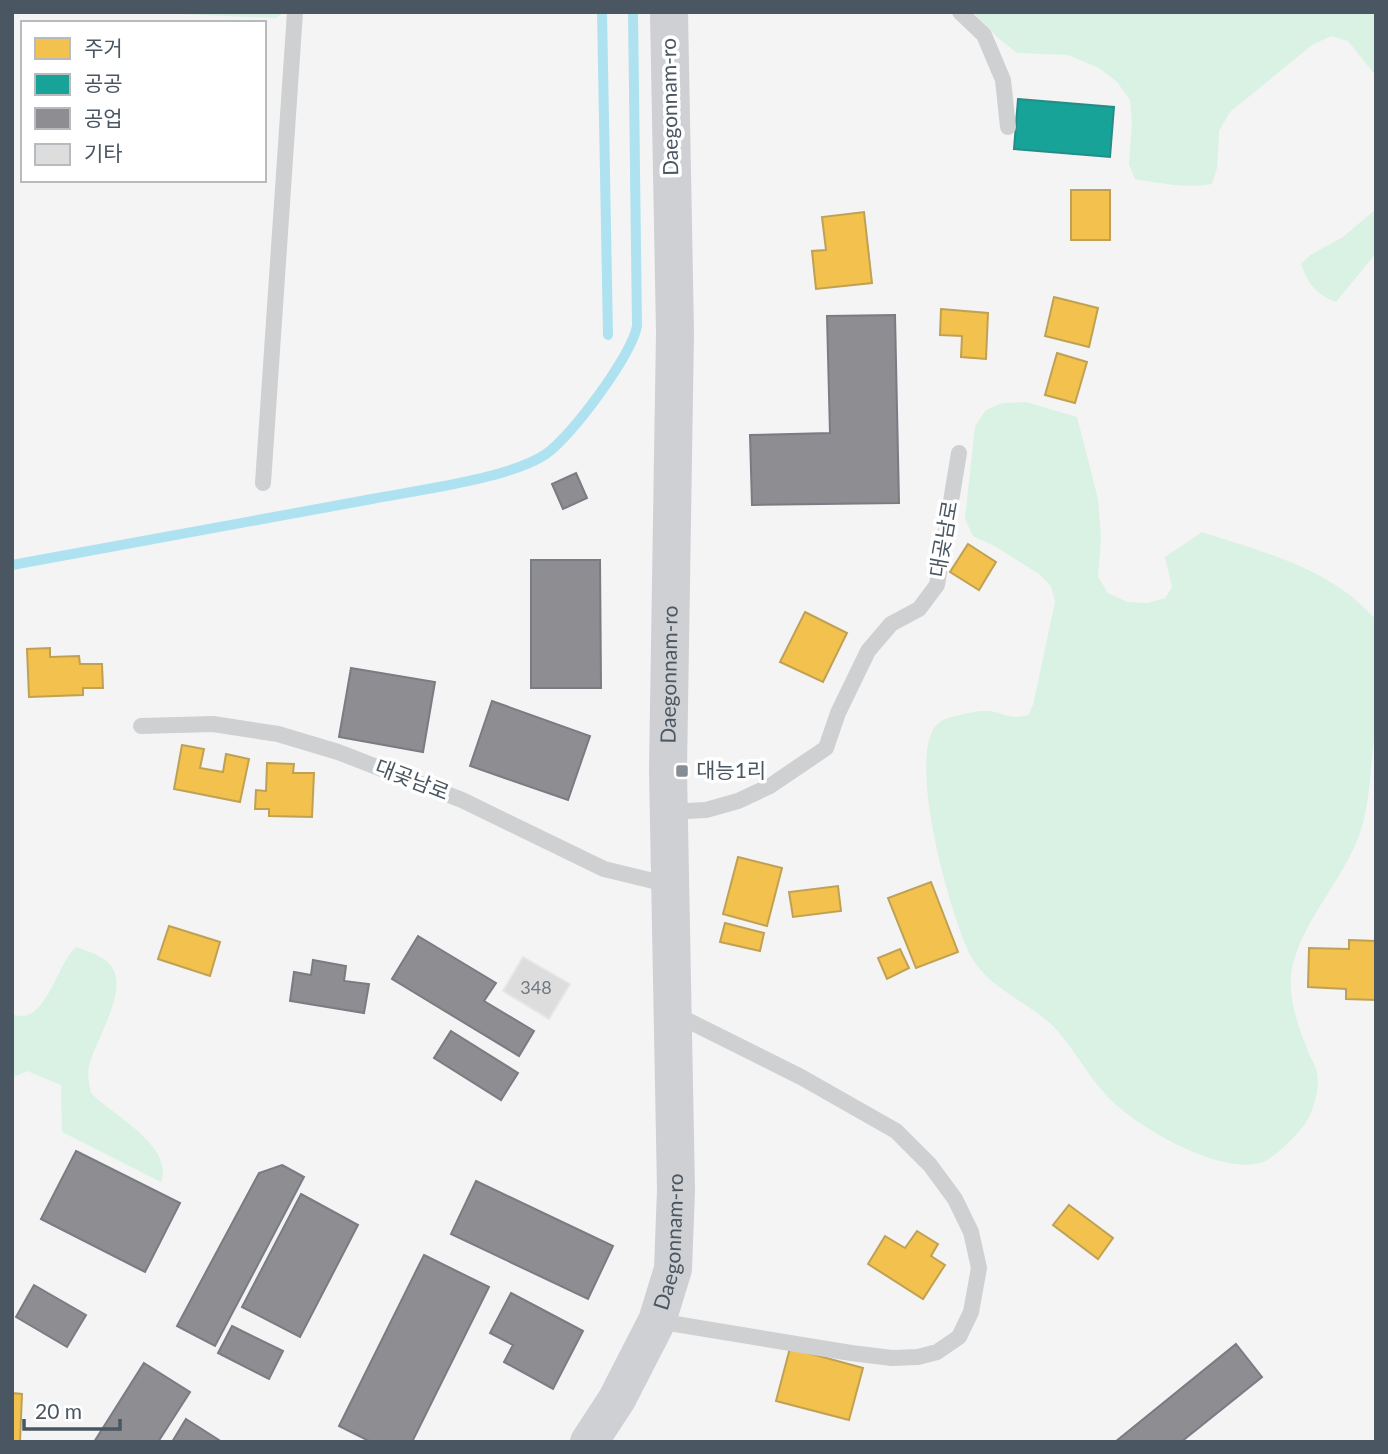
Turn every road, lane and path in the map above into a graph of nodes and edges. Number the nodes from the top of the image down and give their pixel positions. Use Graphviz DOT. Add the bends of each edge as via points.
graph roads {
  1 [pos="295,12"];
  2 [pos="669,12"];
  3 [pos="960,12"];
  4 [pos="1008,127"];
  5 [pos="959,453"];
  6 [pos="263,483"];
  7 [pos="141,726"];
  8 [pos="668,812"];
  9 [pos="670,885"];
  10 [pos="672,1013"];
  11 [pos="657,1321"];
  12 [pos="589,1442"];
  1 -- 6 [label="lane"];
  2 -- 8 [label="street, Daegonnam-ro" via="675,332"];
  3 -- 4 [label="lane" via="984,35 1003,80"];
  5 -- 8 [label="lane, 대곶남로" via="937,584 919,609 891,624 868,651 826,748 738,802"];
  7 -- 9 [label="lane, 대곶남로" via="214,724 278,734 338,752 462,800 604,869"];
  8 -- 9 [label="street, Daegonnam-ro"];
  9 -- 10 [label="street, Daegonnam-ro"];
  10 -- 11 [label="street, Daegonnam-ro" via="673,1269"];
  10 -- 11 [label="lane" via="896,1131 955,1199 971,1232 979,1268 971,1312 958,1337 937,1352 918,1357 851,1353"];
  11 -- 12 [label="street, Daegonnam-ro"];
}
